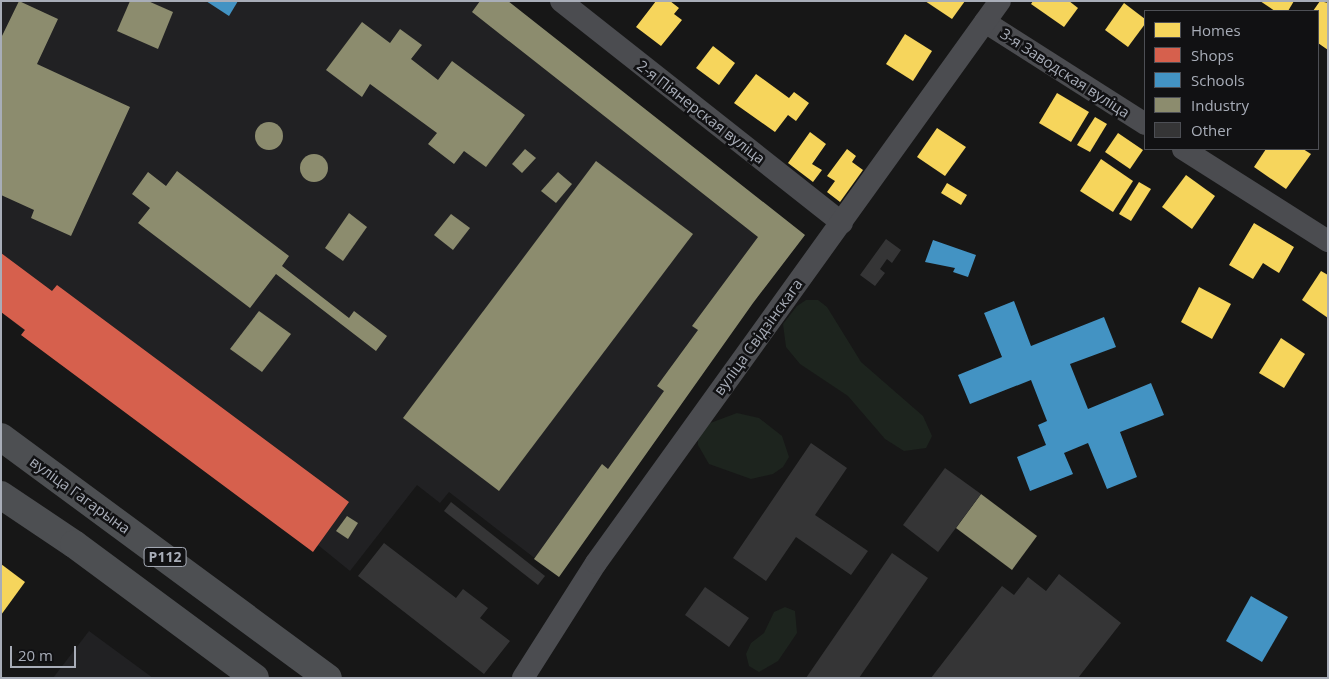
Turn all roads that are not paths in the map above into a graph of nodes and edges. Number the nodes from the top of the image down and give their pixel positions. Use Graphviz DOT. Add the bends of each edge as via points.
graph roads {
  1 [pos="561,1"];
  2 [pos="1000,1"];
  3 [pos="986,22"];
  4 [pos="1144,123"];
  5 [pos="1186,150"];
  6 [pos="842,223"];
  7 [pos="1328,241"];
  8 [pos="1,437"];
  9 [pos="1,496"];
  10 [pos="255,678"];
  11 [pos="328,678"];
  12 [pos="523,678"];
  1 -- 6 [label="street, 2-я Піянерская вуліца"];
  2 -- 3 [label="street, вуліца Свідзінскага"];
  3 -- 4 [label="street, 3-я Заводская вуліца"];
  3 -- 6 [label="street, вуліца Свідзінскага"];
  5 -- 7 [label="street"];
  6 -- 12 [label="street, вуліца Свідзінскага" via="596,563"];
  8 -- 11 [label="main road, вуліца Гагарына / Р112"];
  9 -- 10 [label="main road, Р112" via="74,544"];
}
